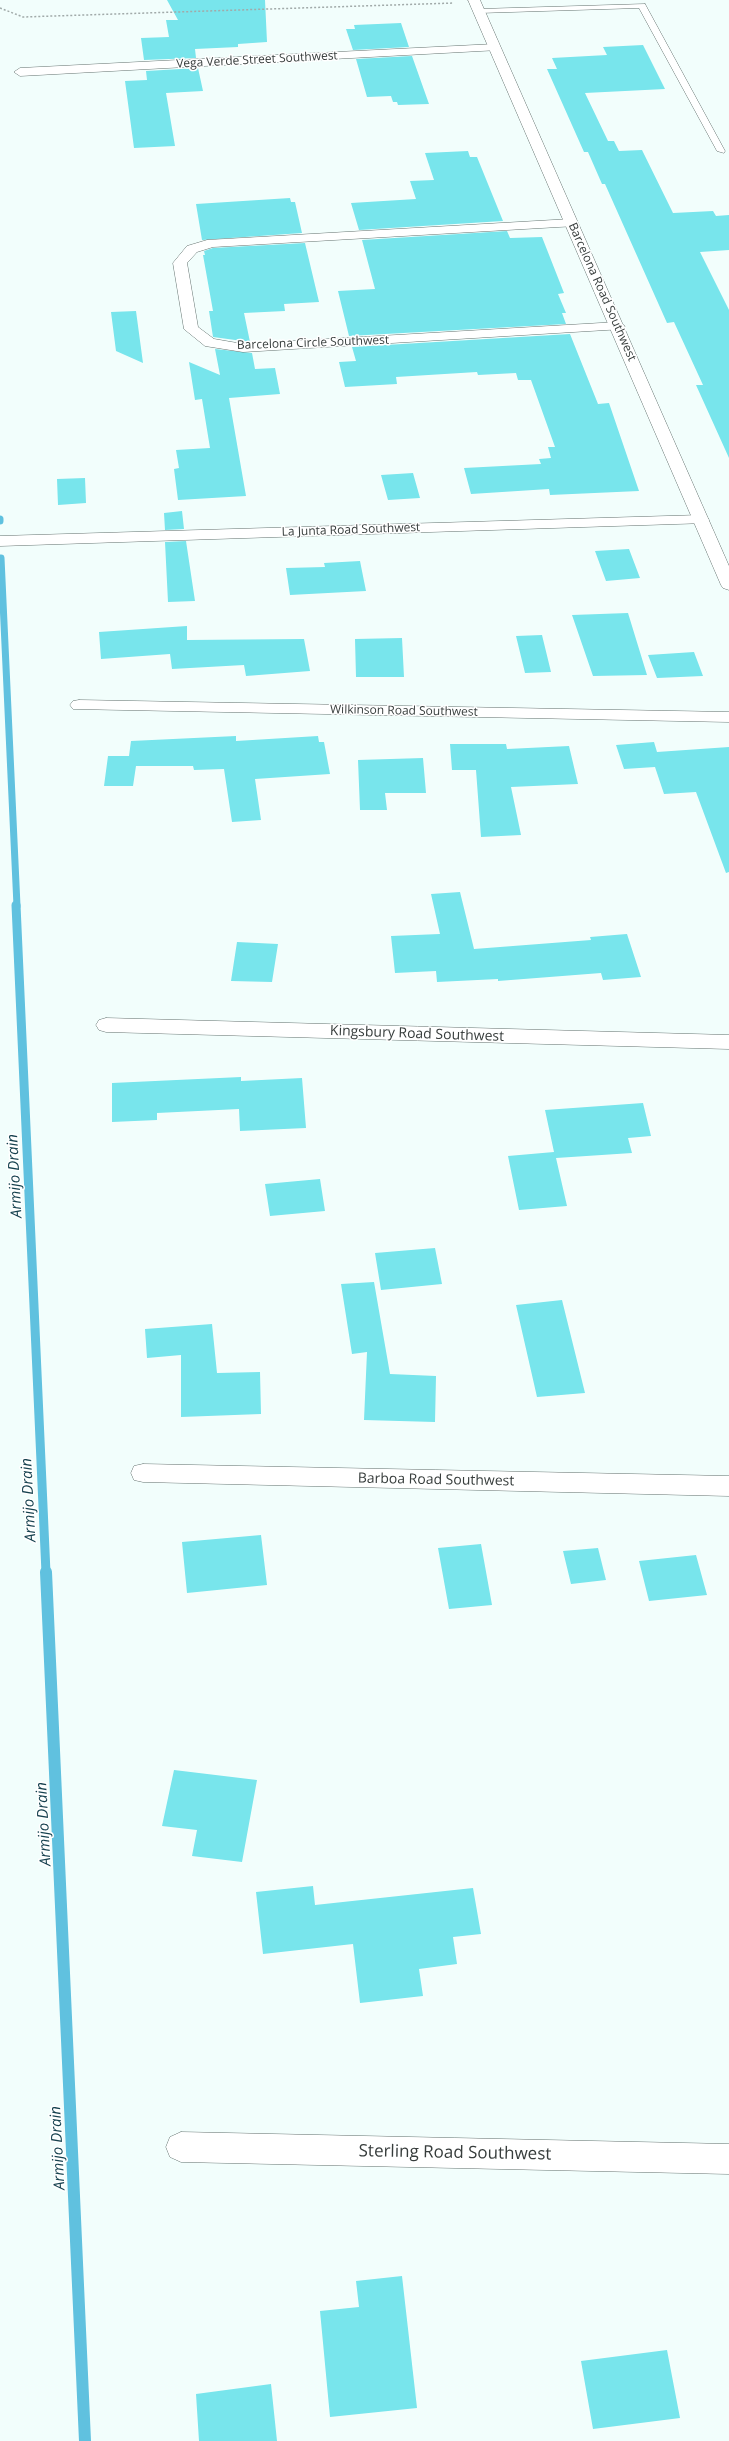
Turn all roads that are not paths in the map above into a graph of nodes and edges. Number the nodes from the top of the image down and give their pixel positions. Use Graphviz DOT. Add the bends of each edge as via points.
graph roads {
  1 [pos="476,5"];
  2 [pos="495,48"];
  3 [pos="20,72"];
  4 [pos="721,151"];
  5 [pos="571,223"];
  6 [pos="618,326"];
  7 [pos="701,520"];
  8 [pos="0,540"];
  9 [pos="729,585"];
  10 [pos="79,705"];
  11 [pos="729,717"];
  12 [pos="106,1025"];
  13 [pos="729,1042"];
  14 [pos="143,1473"];
  15 [pos="729,1486"];
  16 [pos="181,2147"];
  17 [pos="729,2159"];
  1 -- 2 [label="street, Barcelona Road Southwest"];
  1 -- 4 [label="lane" via="642,6"];
  2 -- 3 [label="street, Vega Verde Street Southwest"];
  2 -- 5 [label="street, Barcelona Road Southwest"];
  5 -- 6 [label="street, Barcelona Road Southwest"];
  5 -- 6 [label="street, Barcelona Circle Southwest" via="212,243 192,249 180,263 191,329 210,343 243,348"];
  6 -- 7 [label="street, Barcelona Road Southwest"];
  7 -- 8 [label="street, La Junta Road Southwest"];
  7 -- 9 [label="street, Barcelona Road Southwest"];
  10 -- 11 [label="street, Wilkinson Road Southwest"];
  12 -- 13 [label="street, Kingsbury Road Southwest"];
  14 -- 15 [label="street, Barboa Road Southwest"];
  16 -- 17 [label="street, Sterling Road Southwest"];
}
